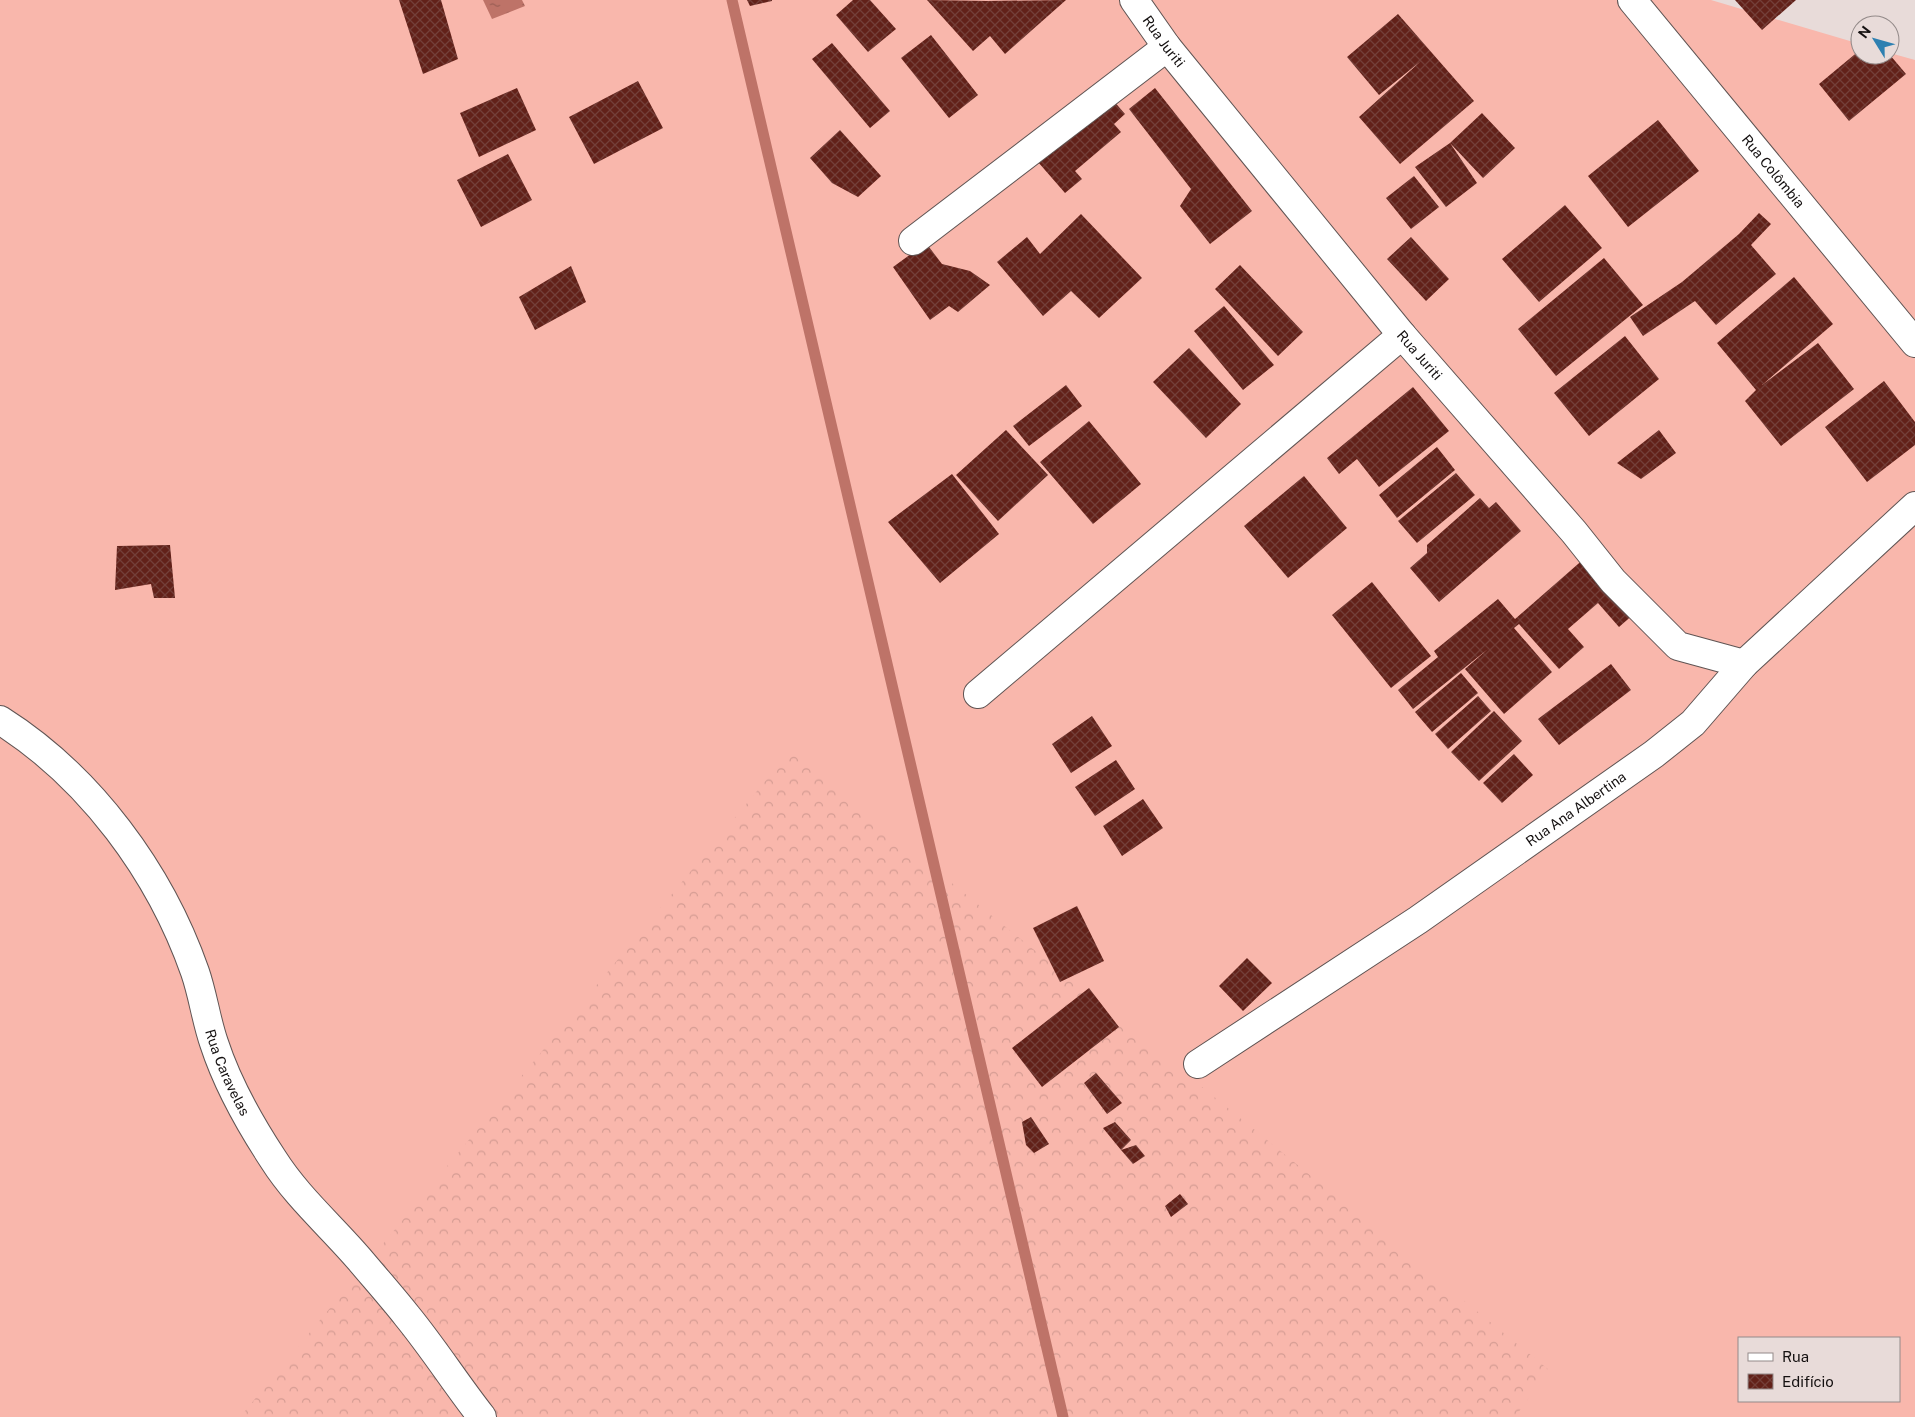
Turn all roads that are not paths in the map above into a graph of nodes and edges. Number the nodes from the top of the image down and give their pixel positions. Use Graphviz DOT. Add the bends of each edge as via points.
graph roads {
  1 [pos="1134,0"];
  2 [pos="1632,0"];
  3 [pos="1168,48"];
  4 [pos="913,241"];
  5 [pos="1402,335"];
  6 [pos="1915,343"];
  7 [pos="1915,506"];
  8 [pos="1744,664"];
  9 [pos="978,694"];
  10 [pos="0,720"];
  11 [pos="1198,1064"];
  12 [pos="482,1417"];
  1 -- 3 [label="street, Rua Juriti"];
  2 -- 6 [label="street, Rua Colômbia"];
  3 -- 4 [label="street"];
  3 -- 5 [label="street, Rua Juriti"];
  5 -- 8 [label="street, Rua Juriti" via="1574,532 1613,582 1678,646"];
  5 -- 9 [label="street"];
  7 -- 8 [label="street, Rua Ana Albertina"];
  8 -- 11 [label="street, Rua Ana Albertina" via="1694,723 1654,754 1418,920"];
  10 -- 12 [label="street, Rua Caravelas" via="72,775 127,842 165,904 195,972 214,1045 239,1100 272,1159 300,1196 354,1253 408,1318"];
}
